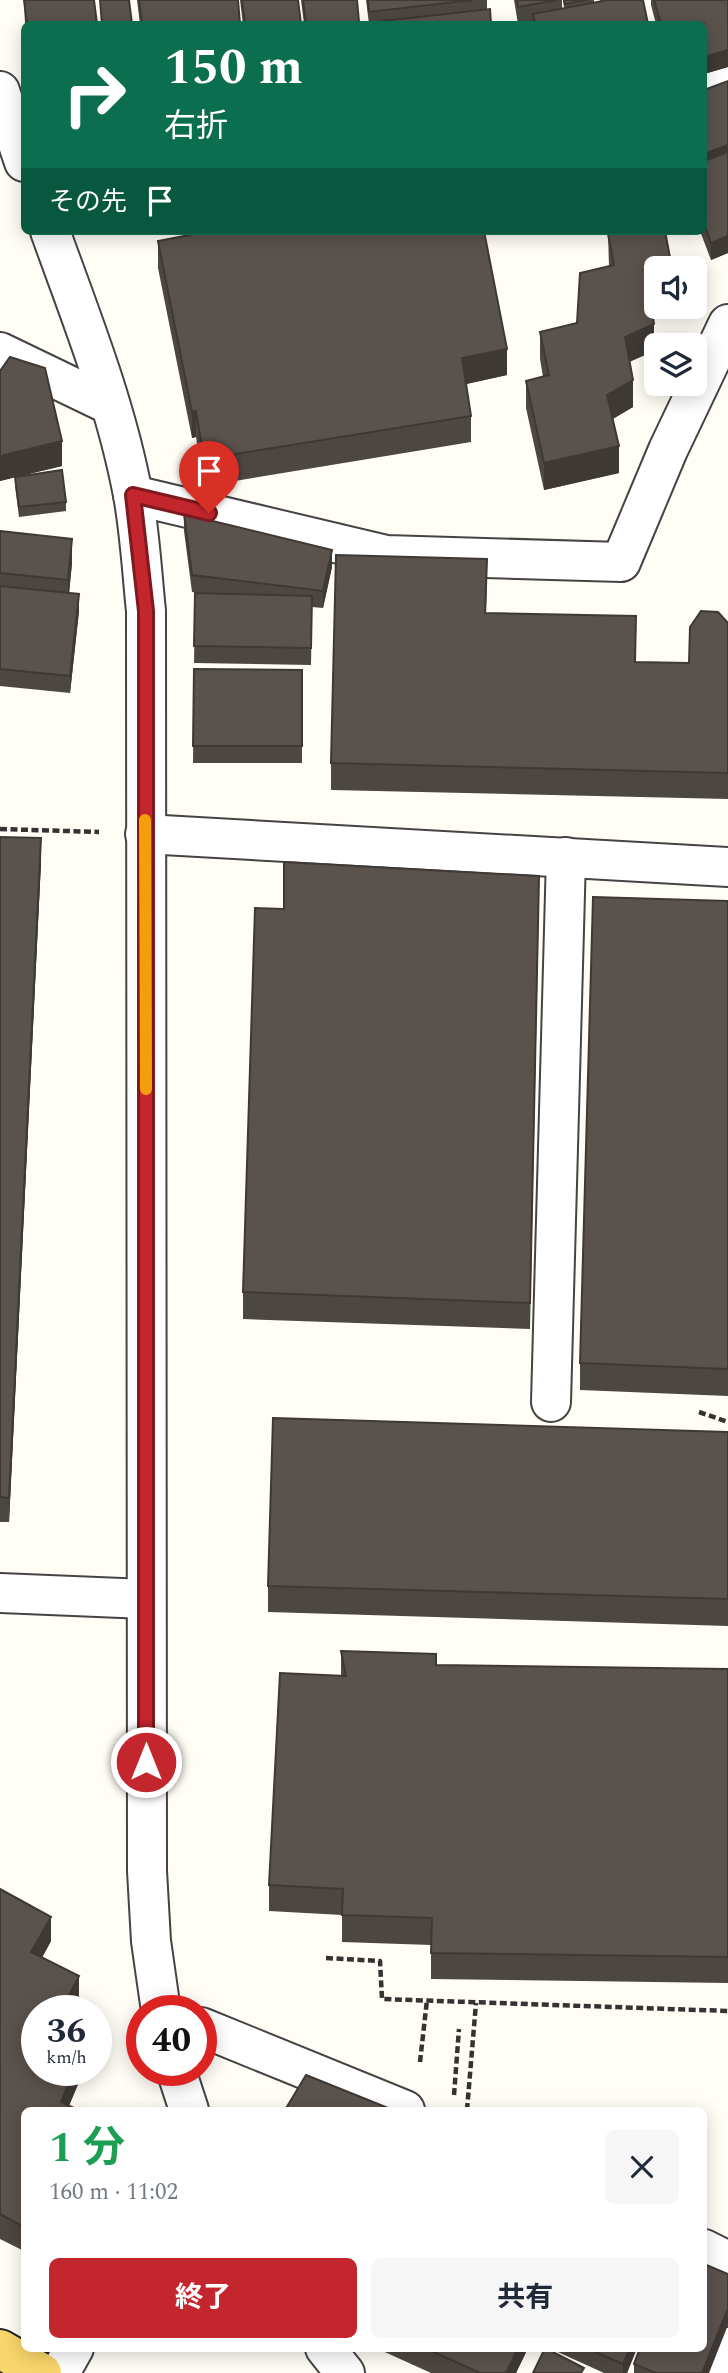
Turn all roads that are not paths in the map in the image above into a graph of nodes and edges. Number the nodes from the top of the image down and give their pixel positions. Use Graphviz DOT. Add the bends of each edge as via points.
graph roads {
  1 [pos="728,79"];
  2 [pos="707,85"];
  3 [pos="0,91"];
  4 [pos="21,149"];
  5 [pos="51,235"];
  6 [pos="728,324"];
  7 [pos="0,352"];
  8 [pos="110,405"];
  9 [pos="133,495"];
  10 [pos="145,834"];
  11 [pos="566,857"];
  12 [pos="728,867"];
  13 [pos="551,1402"];
  14 [pos="0,1593"];
  15 [pos="146,1599"];
  16 [pos="160,1995"];
  17 [pos="217,2033"];
  18 [pos="181,2086"];
  19 [pos="188,2107"];
  20 [pos="398,2107"];
  21 [pos="707,2250"];
  22 [pos="728,2261"];
  23 [pos="728,2347"];
  24 [pos="0,2348"];
  25 [pos="72,2352"];
  26 [pos="42,2373"];
  27 [pos="60,2373"];
  28 [pos="718,2373"];
  1 -- 2 [label="street"];
  3 -- 4 [label="street"];
  5 -- 8 [label="street"];
  6 -- 9 [label="street" via="621,562 386,555"];
  7 -- 8 [label="street"];
  8 -- 9 [label="street"];
  9 -- 10 [label="street" via="146,611"];
  10 -- 11 [label="street"];
  10 -- 15 [label="street"];
  11 -- 12 [label="street"];
  11 -- 13 [label="street"];
  14 -- 15 [label="street"];
  15 -- 16 [label="street" via="147,1871"];
  17 -- 20 [label="street"];
  18 -- 19 [label="street"];
  21 -- 22 [label="street"];
  23 -- 28 [label="street"];
  24 -- 26 [label="main road"];
  25 -- 27 [label="street"];
}
